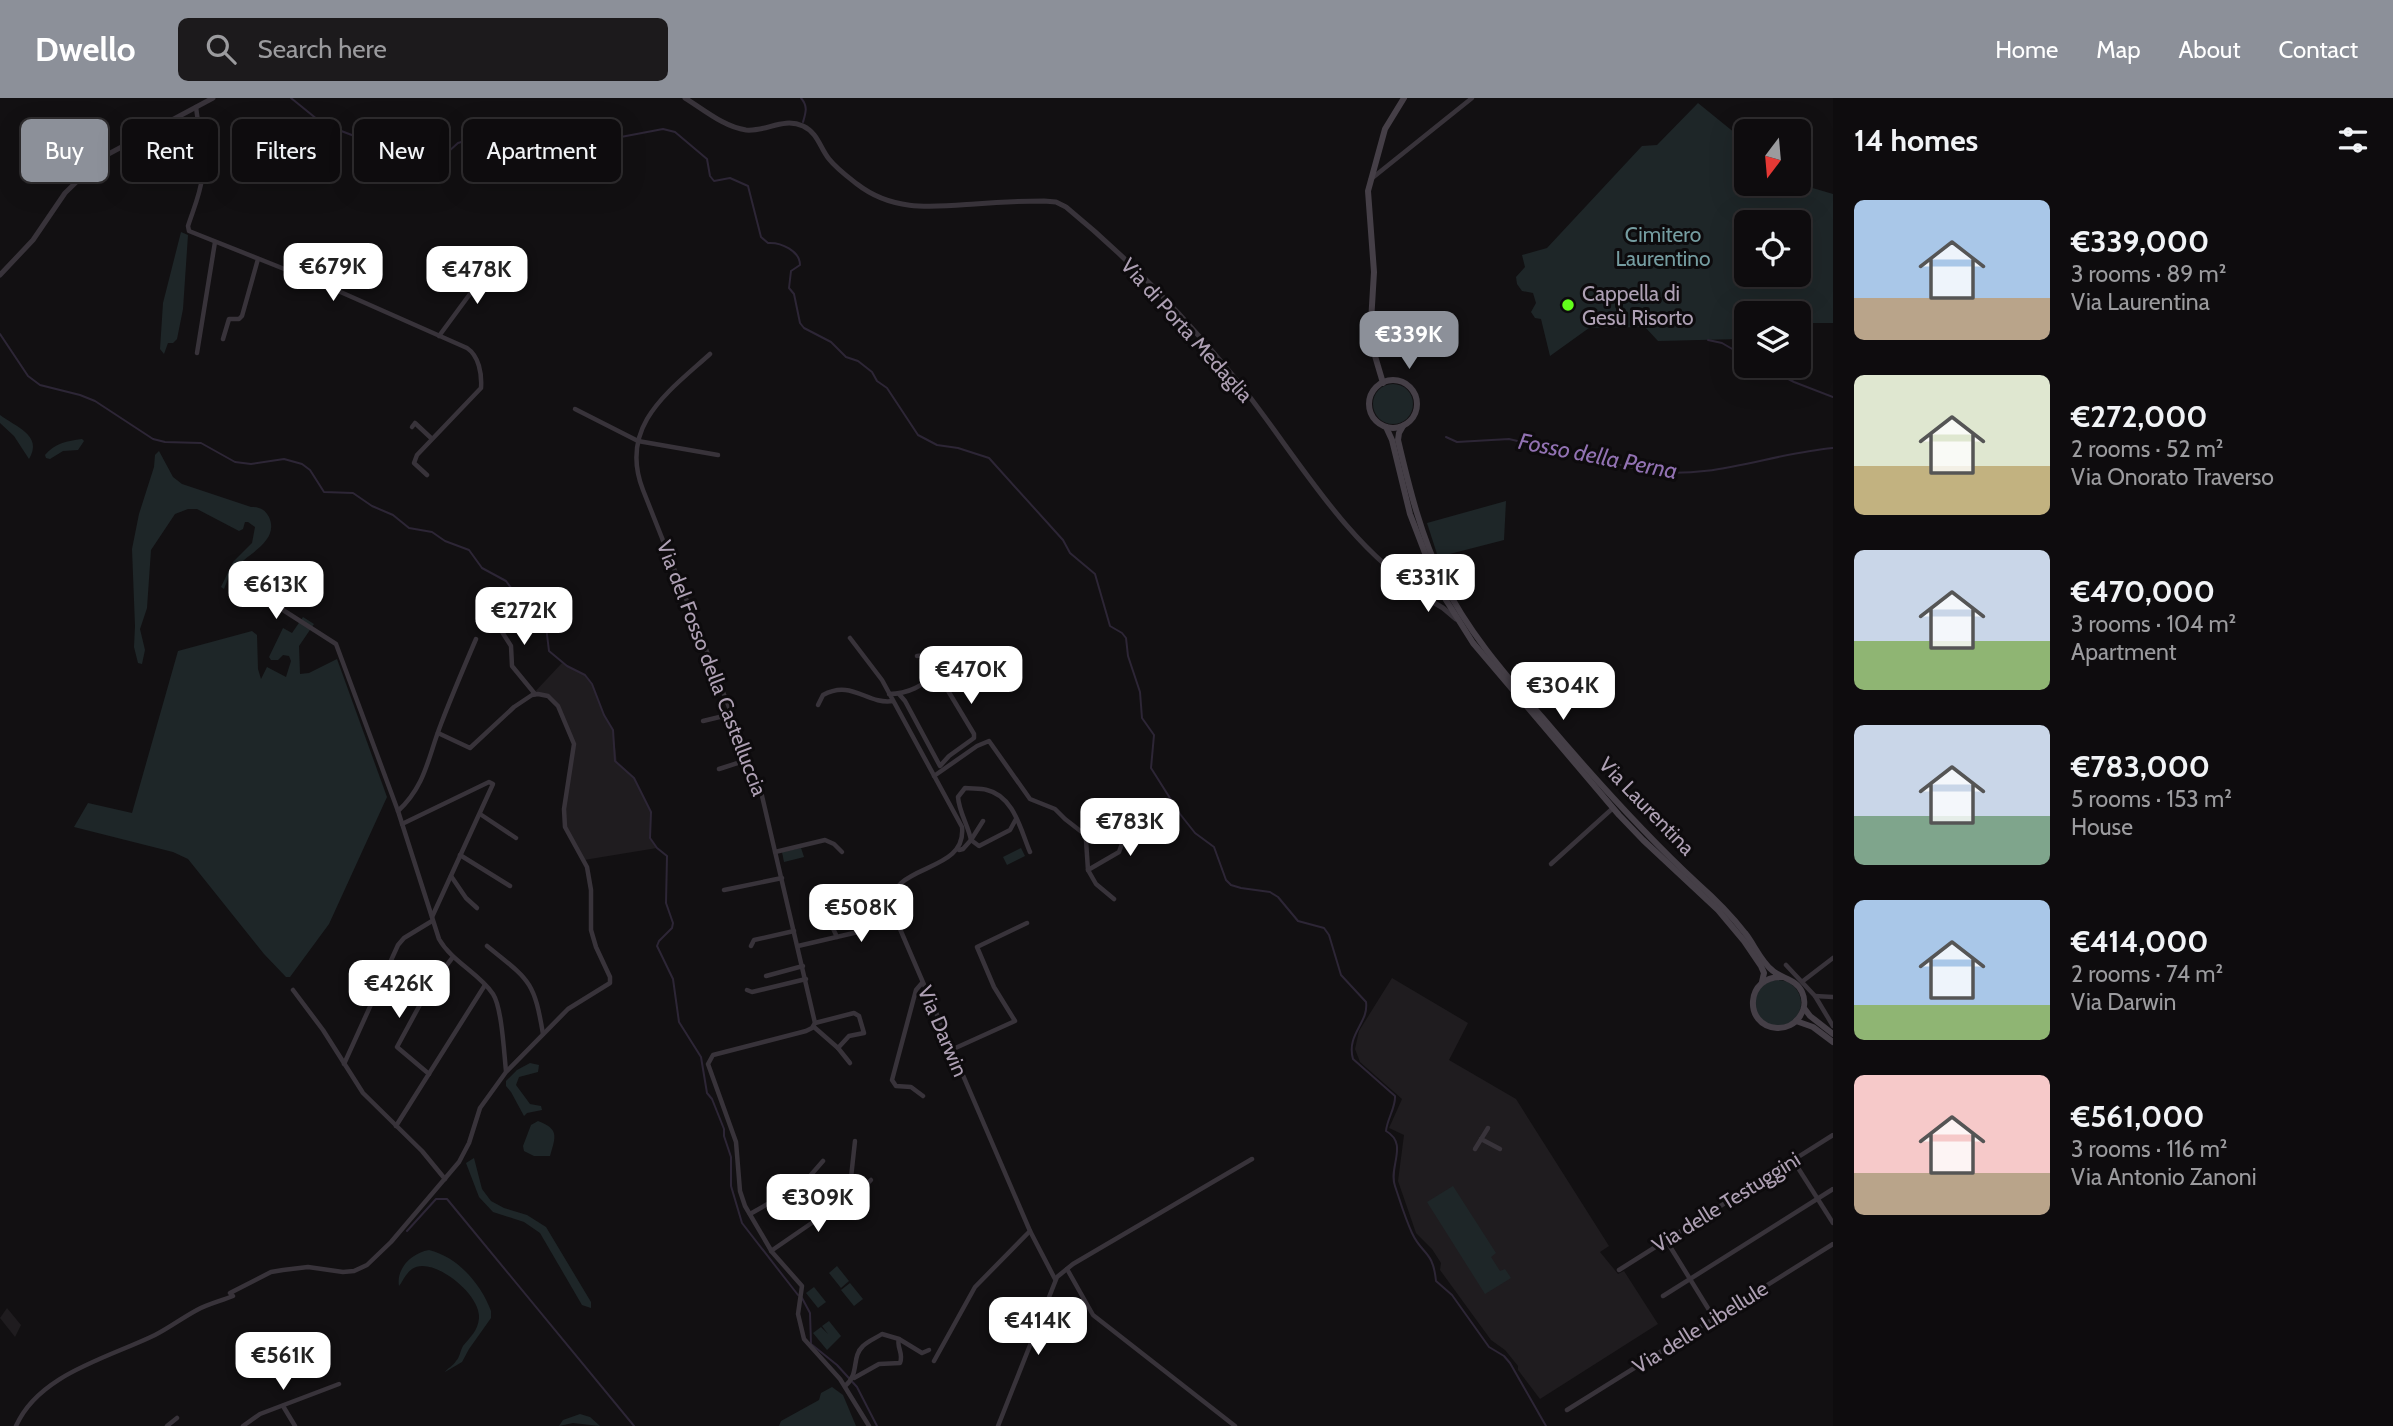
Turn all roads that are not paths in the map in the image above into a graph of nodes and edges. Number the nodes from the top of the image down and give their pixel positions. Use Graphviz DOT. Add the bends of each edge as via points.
graph roads {
  1 [pos="213,98"];
  2 [pos="685,98"];
  3 [pos="1404,98"];
  4 [pos="1472,98"];
  5 [pos="196,107"];
  6 [pos="1370,179"];
  7 [pos="215,242"];
  8 [pos="258,259"];
  9 [pos="495,260"];
  10 [pos="0,275"];
  11 [pos="439,336"];
  12 [pos="223,339"];
  13 [pos="197,354"];
  14 [pos="710,354"];
  15 [pos="1383,383"];
  16 [pos="575,409"];
  17 [pos="1404,426"];
  18 [pos="412,427"];
  19 [pos="1386,427"];
  20 [pos="431,439"];
  21 [pos="638,441"];
  22 [pos="718,455"];
  23 [pos="427,475"];
  24 [pos="1430,568"];
  25 [pos="298,574"];
  26 [pos="1414,587"];
  27 [pos="491,613"];
  28 [pos="1461,623"];
  29 [pos="850,638"];
  30 [pos="476,639"];
  31 [pos="917,656"];
  32 [pos="936,671"];
  33 [pos="535,694"];
  34 [pos="889,694"];
  35 [pos="899,694"];
  36 [pos="893,701"];
  37 [pos="818,705"];
  38 [pos="732,714"];
  39 [pos="703,721"];
  40 [pos="438,733"];
  41 [pos="750,759"];
  42 [pos="719,769"];
  43 [pos="934,776"];
  44 [pos="1613,808"];
  45 [pos="398,811"];
  46 [pos="1133,813"];
  47 [pos="480,814"];
  48 [pos="1016,819"];
  49 [pos="983,821"];
  50 [pos="402,824"];
  51 [pos="516,838"];
  52 [pos="971,840"];
  53 [pos="957,850"];
  54 [pos="775,852"];
  55 [pos="842,852"];
  56 [pos="1030,852"];
  57 [pos="460,855"];
  58 [pos="1086,863"];
  59 [pos="1551,864"];
  60 [pos="1095,865"];
  61 [pos="1088,870"];
  62 [pos="451,876"];
  63 [pos="782,878"];
  64 [pos="510,886"];
  65 [pos="724,890"];
  66 [pos="847,895"];
  67 [pos="1114,899"];
  68 [pos="477,908"];
  69 [pos="432,919"];
  70 [pos="829,920"];
  71 [pos="1027,923"];
  72 [pos="794,932"];
  73 [pos="836,937"];
  74 [pos="487,946"];
  75 [pos="751,946"];
  76 [pos="798,946"];
  77 [pos="453,957"];
  78 [pos="1833,958"];
  79 [pos="1786,965"];
  80 [pos="803,966"];
  81 [pos="766,976"];
  82 [pos="1783,977"];
  83 [pos="806,979"];
  84 [pos="1803,981"];
  85 [pos="1762,982"];
  86 [pos="922,983"];
  87 [pos="485,985"];
  88 [pos="293,990"];
  89 [pos="747,990"];
  90 [pos="1815,996"];
  91 [pos="1833,997"];
  92 [pos="1804,1008"];
  93 [pos="1825,1011"];
  94 [pos="1796,1021"];
  95 [pos="1821,1024"];
  96 [pos="814,1025"];
  97 [pos="1833,1026"];
  98 [pos="1833,1034"];
  99 [pos="543,1035"];
  100 [pos="1833,1042"];
  101 [pos="838,1048"];
  102 [pos="951,1050"];
  103 [pos="850,1063"];
  104 [pos="344,1064"];
  105 [pos="506,1072"];
  106 [pos="429,1074"];
  107 [pos="923,1096"];
  108 [pos="397,1125"];
  109 [pos="1488,1128"];
  110 [pos="1833,1135"];
  111 [pos="1481,1139"];
  112 [pos="855,1141"];
  113 [pos="1475,1149"];
  114 [pos="1500,1149"];
  115 [pos="1252,1158"];
  116 [pos="1793,1160"];
  117 [pos="822,1161"];
  118 [pos="445,1179"];
  119 [pos="871,1180"];
  120 [pos="1833,1189"];
  121 [pos="849,1196"];
  122 [pos="1818,1198"];
  123 [pos="750,1214"];
  124 [pos="1833,1223"];
  125 [pos="1030,1231"];
  126 [pos="1666,1240"];
  127 [pos="1833,1244"];
  128 [pos="771,1251"];
  129 [pos="1067,1269"];
  130 [pos="1619,1270"];
  131 [pos="1690,1278"];
  132 [pos="1055,1279"];
  133 [pos="1662,1296"];
  134 [pos="1714,1318"];
  135 [pos="899,1339"];
  136 [pos="929,1350"];
  137 [pos="934,1361"];
  138 [pos="852,1380"];
  139 [pos="339,1384"];
  140 [pos="845,1386"];
  141 [pos="283,1406"];
  142 [pos="1567,1410"];
  143 [pos="177,1418"];
  144 [pos="16,1426"];
  145 [pos="167,1426"];
  146 [pos="243,1426"];
  147 [pos="295,1426"];
  148 [pos="869,1426"];
  149 [pos="998,1426"];
  150 [pos="1235,1426"];
  1 -- 5 [label="street"];
  2 -- 26 [label="street, Via di Porta Medaglia" via="740,129 784,123 805,127 838,169 892,203 920,207 1053,201 1066,207 1147,280 1234,376 1357,538"];
  3 -- 6 [label="main road" via="1385,129"];
  4 -- 6 [label="street"];
  5 -- 7 [label="street" via="202,173 188,229"];
  5 -- 10 [label="street" via="101,158 65,193 33,240"];
  6 -- 15 [label="main road" via="1374,272 1370,339"];
  7 -- 8 [label="street"];
  7 -- 13 [label="street"];
  8 -- 11 [label="street"];
  8 -- 12 [label="street" via="242,316 229,319"];
  9 -- 11 [label="street"];
  11 -- 20 [label="street" via="473,352 482,385"];
  14 -- 21 [label="street, Via del Fosso della Castelluccia" via="654,406"];
  15 -- 17 [label="main road" via="1397,381 1414,393 1417,408"];
  15 -- 19 [label="main road" via="1373,391 1370,409"];
  16 -- 21 [label="street"];
  17 -- 19 [label="main road"];
  17 -- 82 [label="main road, Via Laurentina" via="1398,440 1423,533 1443,582 1473,634 1632,820 1723,908 1769,968"];
  18 -- 20 [label="street" via="415,423"];
  19 -- 24 [label="main road, Via Laurentina"];
  20 -- 23 [label="street" via="414,460"];
  21 -- 22 [label="street"];
  21 -- 38 [label="street, Via del Fosso della Castelluccia" via="641,485"];
  24 -- 26 [label="street" via="1433,592 1424,594"];
  24 -- 28 [label="main road, Via Laurentina"];
  25 -- 45 [label="street" via="285,594 283,610 336,644"];
  26 -- 28 [label="street, Via di Porta Medaglia"];
  27 -- 33 [label="street" via="511,646 512,664"];
  28 -- 44 [label="main road, Via Laurentina" via="1497,674"];
  29 -- 34 [label="street"];
  30 -- 40 [label="street"];
  31 -- 32 [label="street" via="926,657"];
  32 -- 35 [label="street" via="930,680"];
  32 -- 35 [label="street" via="974,736 940,766"];
  33 -- 40 [label="street" via="514,707 471,748"];
  33 -- 99 [label="street" via="555,701 574,741 565,824 587,867 592,933 611,980 568,1009"];
  34 -- 35 [label="street"];
  34 -- 36 [label="street"];
  36 -- 37 [label="street" via="839,690 823,695"];
  36 -- 43 [label="street"];
  38 -- 39 [label="street"];
  38 -- 41 [label="street, Via del Fosso della Castelluccia"];
  40 -- 45 [label="street" via="424,777"];
  41 -- 42 [label="street"];
  41 -- 54 [label="street, Via del Fosso della Castelluccia"];
  43 -- 53 [label="street" via="962,827"];
  43 -- 58 [label="street" via="989,741 1030,799 1055,808 1083,833"];
  44 -- 59 [label="street"];
  44 -- 85 [label="main road, Via Laurentina" via="1726,919 1761,966"];
  45 -- 50 [label="street"];
  46 -- 60 [label="street" via="1119,852"];
  47 -- 50 [label="street" via="493,786 489,782"];
  47 -- 51 [label="street"];
  47 -- 57 [label="street"];
  48 -- 52 [label="street" via="1010,830 981,846"];
  48 -- 52 [label="street" via="997,794 965,788 958,804"];
  48 -- 56 [label="street"];
  49 -- 52 [label="street"];
  50 -- 69 [label="street"];
  52 -- 53 [label="street"];
  53 -- 86 [label="street, Via Darwin" via="904,881 892,899 892,913"];
  54 -- 55 [label="street" via="825,840"];
  54 -- 63 [label="street, Via del Fosso della Castelluccia"];
  57 -- 62 [label="street"];
  57 -- 64 [label="street"];
  58 -- 60 [label="street"];
  58 -- 61 [label="street"];
  60 -- 61 [label="street"];
  61 -- 67 [label="street"];
  62 -- 68 [label="street"];
  62 -- 69 [label="street"];
  63 -- 65 [label="street"];
  63 -- 72 [label="street, Via del Fosso della Castelluccia"];
  66 -- 73 [label="street" via="861,928"];
  69 -- 77 [label="street"];
  69 -- 104 [label="street" via="398,945"];
  70 -- 73 [label="street"];
  71 -- 102 [label="street" via="977,947 1015,1021"];
  72 -- 75 [label="street" via="754,940"];
  72 -- 76 [label="street, Via del Fosso della Castelluccia"];
  73 -- 76 [label="street"];
  74 -- 99 [label="street" via="530,984"];
  76 -- 80 [label="street, Via del Fosso della Castelluccia"];
  77 -- 87 [label="street"];
  77 -- 106 [label="street" via="431,985 397,1046"];
  78 -- 84 [label="street"];
  79 -- 84 [label="street"];
  80 -- 81 [label="street"];
  80 -- 83 [label="street, Via del Fosso della Castelluccia"];
  82 -- 85 [label="main road"];
  82 -- 92 [label="main road, Via Laurentina" via="1802,992"];
  83 -- 89 [label="street"];
  83 -- 96 [label="street, Via del Fosso della Castelluccia"];
  84 -- 90 [label="street"];
  85 -- 94 [label="main road" via="1752,1000 1759,1019 1777,1028"];
  86 -- 102 [label="street, Via Darwin"];
  86 -- 107 [label="street" via="916,990 892,1080"];
  87 -- 105 [label="street" via="498,1006"];
  87 -- 106 [label="street"];
  88 -- 104 [label="street"];
  90 -- 91 [label="street"];
  90 -- 93 [label="street"];
  92 -- 94 [label="main road"];
  92 -- 95 [label="main road, Via Laurentina"];
  93 -- 95 [label="street" via="1826,1020"];
  93 -- 97 [label="street"];
  94 -- 100 [label="main road"];
  95 -- 98 [label="main road, Via Laurentina"];
  96 -- 101 [label="street"];
  96 -- 101 [label="street" via="854,1013 859,1016 864,1033 849,1036"];
  96 -- 123 [label="street" via="709,1059 736,1142 740,1191"];
  99 -- 105 [label="street"];
  101 -- 103 [label="street"];
  102 -- 125 [label="street, Via Darwin"];
  104 -- 108 [label="street" via="363,1093"];
  105 -- 118 [label="street" via="480,1108 465,1154"];
  106 -- 108 [label="street"];
  108 -- 118 [label="street"];
  109 -- 111 [label="street"];
  110 -- 116 [label="street, Via delle Testuggini"];
  111 -- 113 [label="street"];
  111 -- 114 [label="street"];
  112 -- 121 [label="street"];
  115 -- 129 [label="street"];
  116 -- 122 [label="street"];
  116 -- 126 [label="street, Via delle Testuggini"];
  117 -- 123 [label="street" via="803,1184"];
  118 -- 144 [label="street" via="367,1265 343,1272 308,1267 271,1272 230,1293 233,1296 61,1378 27,1408"];
  119 -- 121 [label="street"];
  120 -- 122 [label="street"];
  121 -- 128 [label="street"];
  122 -- 124 [label="street"];
  122 -- 131 [label="street"];
  123 -- 128 [label="street"];
  125 -- 132 [label="street, Via Darwin"];
  125 -- 137 [label="street" via="975,1287"];
  126 -- 130 [label="street, Via delle Testuggini"];
  126 -- 131 [label="street"];
  127 -- 134 [label="street, Via delle Libellule"];
  128 -- 140 [label="street" via="800,1283 798,1316 804,1339"];
  129 -- 132 [label="street"];
  129 -- 150 [label="street" via="1093,1315"];
  131 -- 133 [label="street"];
  131 -- 134 [label="street"];
  132 -- 149 [label="street"];
  134 -- 142 [label="street, Via delle Libellule"];
  135 -- 136 [label="street" via="922,1353"];
  135 -- 138 [label="street" via="882,1334 862,1346"];
  135 -- 138 [label="street" via="900,1363 879,1364"];
  138 -- 140 [label="street"];
  139 -- 141 [label="street"];
  140 -- 148 [label="street"];
  141 -- 146 [label="street"];
  141 -- 147 [label="street"];
  143 -- 145 [label="street"];
}
